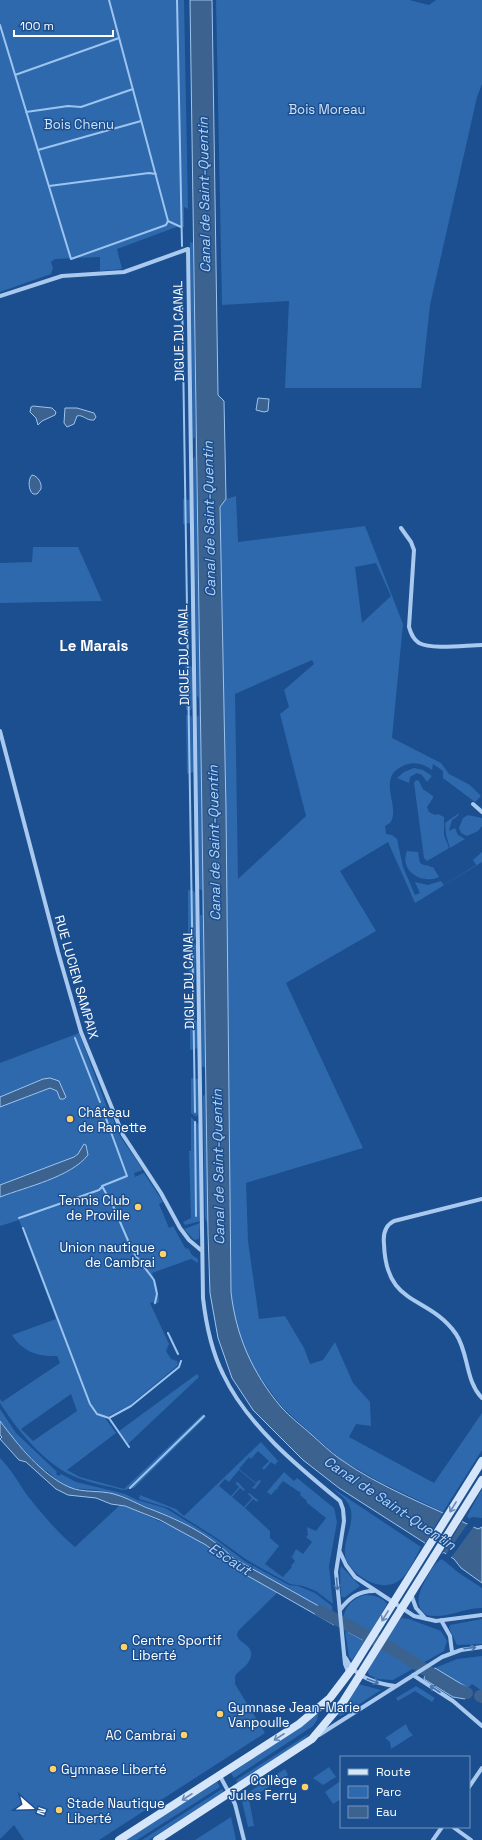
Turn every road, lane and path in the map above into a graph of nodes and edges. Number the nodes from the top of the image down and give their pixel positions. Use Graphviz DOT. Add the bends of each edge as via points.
graph roads {
  1 [pos="0,296"];
  2 [pos="401,528"];
  3 [pos="482,645"];
  4 [pos="0,731"];
  5 [pos="473,804"];
  6 [pos="482,812"];
  7 [pos="482,1199"];
  8 [pos="202,1251"];
  9 [pos="482,1398"];
  10 [pos="482,1461"];
  11 [pos="482,1480"];
  12 [pos="340,1552"];
  13 [pos="374,1591"];
  14 [pos="411,1594"];
  15 [pos="393,1604"];
  16 [pos="401,1609"];
  17 [pos="339,1610"];
  18 [pos="482,1614"];
  19 [pos="426,1619"];
  20 [pos="441,1620"];
  21 [pos="482,1647"];
  22 [pos="452,1652"];
  23 [pos="351,1672"];
  24 [pos="414,1674"];
  25 [pos="360,1675"];
  26 [pos="395,1686"];
  27 [pos="482,1726"];
  28 [pos="312,1739"];
  29 [pos="482,1768"];
  30 [pos="480,1775"];
  31 [pos="220,1776"];
  32 [pos="470,1786"];
  33 [pos="230,1793"];
  34 [pos="441,1828"];
  35 [pos="454,1828"];
  36 [pos="119,1840"];
  37 [pos="157,1840"];
  38 [pos="244,1840"];
  39 [pos="433,1840"];
  40 [pos="471,1840"];
  1 -- 8 [label="street, DIGUE DU CANAL" via="66,275 124,272 188,249"];
  2 -- 3 [label="street" via="414,550 409,627 412,637 428,646"];
  4 -- 8 [label="street, RUE LUCIEN SAMPAIX" via="59,958 81,1032 124,1137 161,1193 180,1228"];
  5 -- 6 [label="street"];
  7 -- 9 [label="street" via="392,1222 384,1231 386,1265 391,1279 401,1292 452,1329 460,1343 474,1387"];
  8 -- 12 [label="street, DIGUE DU CANAL" via="205,1314 211,1345 222,1373 267,1437 340,1501 344,1521"];
  10 -- 15 [label="main road, one-way"];
  11 -- 14 [label="main road"];
  12 -- 13 [label="street" via="351,1572"];
  12 -- 17 [label="street, DIGUE DU CANAL, one-way" via="336,1572"];
  13 -- 15 [label="street"];
  13 -- 17 [label="street" via="354,1596"];
  14 -- 16 [label="main road"];
  14 -- 19 [label="street" via="416,1608"];
  15 -- 16 [label="street"];
  15 -- 23 [label="main road, one-way"];
  16 -- 19 [label="street"];
  16 -- 25 [label="main road"];
  17 -- 23 [label="street, DIGUE DU CANAL" via="345,1656"];
  18 -- 20 [label="street"];
  19 -- 20 [label="street"];
  20 -- 22 [label="street" via="450,1636"];
  22 -- 21 [label="street, one-way"];
  22 -- 24 [label="street"];
  23 -- 25 [label="street"];
  23 -- 31 [label="main road, one-way" via="330,1698 312,1714"];
  24 -- 26 [label="street"];
  27 -- 24 [label="street, one-way" via="453,1701"];
  25 -- 26 [label="street, one-way" via="378,1683"];
  25 -- 28 [label="main road"];
  26 -- 28 [label="street"];
  28 -- 33 [label="main road"];
  29 -- 30 [label="street"];
  30 -- 32 [label="street"];
  31 -- 33 [label="street"];
  31 -- 36 [label="main road, one-way"];
  33 -- 37 [label="main road"];
  33 -- 38 [label="street"];
  34 -- 39 [label="street"];
  35 -- 40 [label="street"];
}
